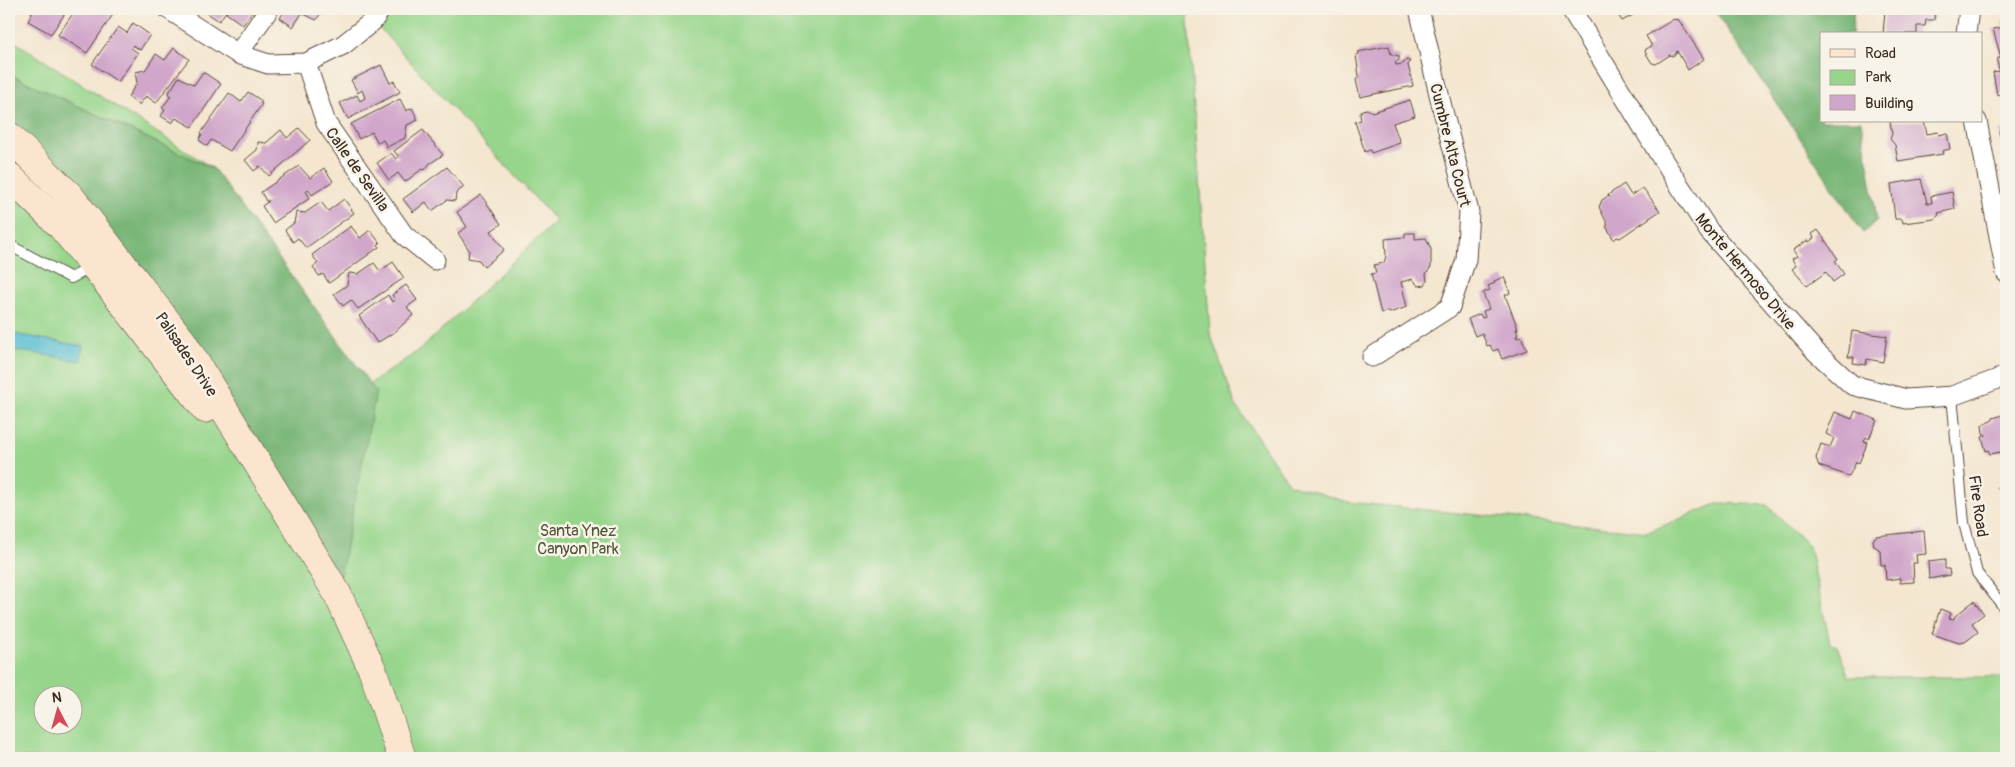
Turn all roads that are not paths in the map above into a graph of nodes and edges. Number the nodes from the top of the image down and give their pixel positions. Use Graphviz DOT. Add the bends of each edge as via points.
graph roads {
  1 [pos="168,9"];
  2 [pos="269,9"];
  3 [pos="381,9"];
  4 [pos="1419,9"];
  5 [pos="1571,9"];
  6 [pos="1969,9"];
  7 [pos="1966,32"];
  8 [pos="238,54"];
  9 [pos="306,63"];
  10 [pos="1976,122"];
  11 [pos="9,136"];
  12 [pos="9,176"];
  13 [pos="9,244"];
  14 [pos="435,260"];
  15 [pos="94,266"];
  16 [pos="2006,273"];
  17 [pos="1372,357"];
  18 [pos="2006,376"];
  19 [pos="1952,396"];
  20 [pos="336,593"];
  21 [pos="2006,610"];
  22 [pos="402,758"];
  1 -- 8 [label="street"];
  2 -- 8 [label="street"];
  3 -- 9 [label="street" via="373,21 344,45"];
  4 -- 17 [label="street, Cumbre Alta Court" via="1469,212 1466,260 1450,308"];
  5 -- 19 [label="street, Monte Hermoso Drive" via="1660,158 1709,231 1816,352 1852,385 1906,399"];
  6 -- 7 [label="street"];
  8 -- 9 [label="street" via="268,64"];
  9 -- 14 [label="street, Calle de Sevilla" via="326,124 404,235"];
  10 -- 16 [label="street"];
  11 -- 20 [label="street, Palisades Drive" via="70,196 183,342"];
  12 -- 15 [label="street, Palisades Drive" via="62,227"];
  13 -- 15 [label="lane" via="71,278"];
  15 -- 20 [label="street, Palisades Drive" via="196,395"];
  18 -- 19 [label="street, Monte Hermoso Drive"];
  19 -- 21 [label="lane, Fire Road" via="1966,531 1977,573"];
  20 -- 22 [label="street, Palisades Drive" via="373,671"];
}
